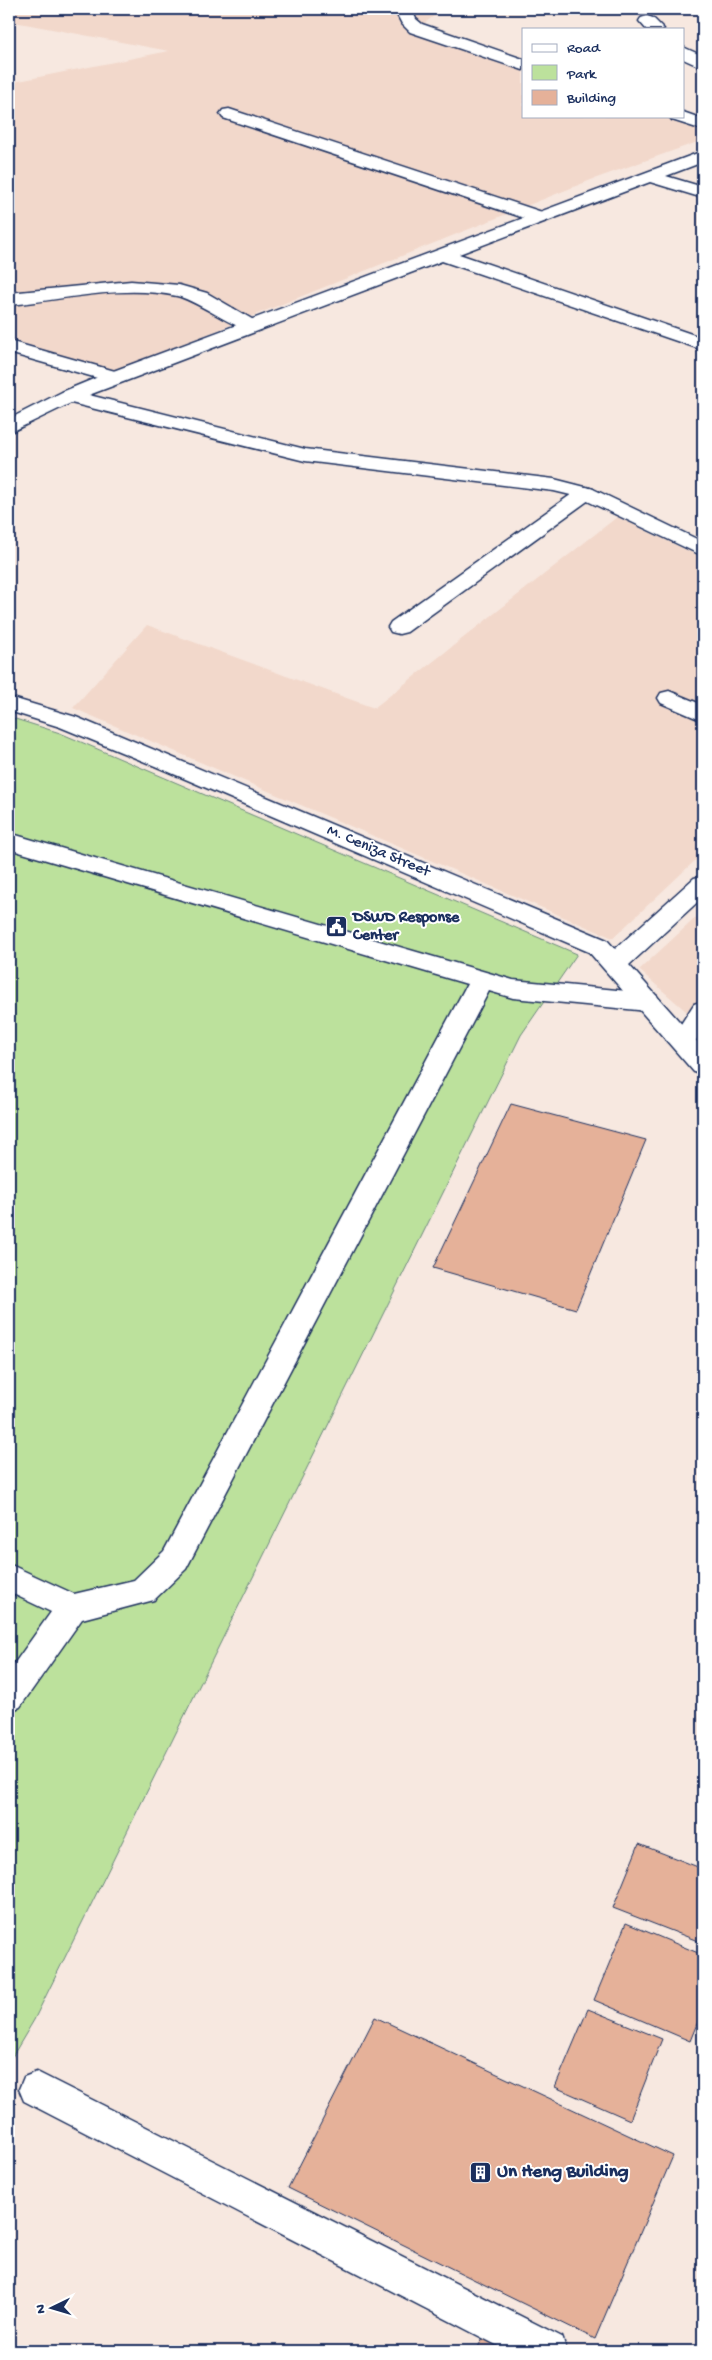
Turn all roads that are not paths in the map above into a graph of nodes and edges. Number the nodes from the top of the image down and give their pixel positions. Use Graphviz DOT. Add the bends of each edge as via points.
graph roads {
  1 [pos="402,9"];
  2 [pos="684,53"];
  3 [pos="703,63"];
  4 [pos="522,65"];
  5 [pos="229,114"];
  6 [pos="684,118"];
  7 [pos="703,125"];
  8 [pos="703,156"];
  9 [pos="648,176"];
  10 [pos="703,193"];
  11 [pos="539,218"];
  12 [pos="441,254"];
  13 [pos="9,299"];
  14 [pos="250,326"];
  15 [pos="703,344"];
  16 [pos="9,347"];
  17 [pos="115,377"];
  18 [pos="68,396"];
  19 [pos="9,427"];
  20 [pos="586,493"];
  21 [pos="703,550"];
  22 [pos="399,627"];
  23 [pos="669,698"];
  24 [pos="9,704"];
  25 [pos="703,714"];
  26 [pos="9,841"];
  27 [pos="703,884"];
  28 [pos="614,964"];
  29 [pos="482,980"];
  30 [pos="648,1002"];
  31 [pos="703,1010"];
  32 [pos="683,1041"];
  33 [pos="703,1065"];
  34 [pos="9,1577"];
  35 [pos="72,1608"];
  36 [pos="9,1697"];
  37 [pos="37,2089"];
  38 [pos="548,2351"];
  1 -- 4 [label="street" via="416,28"];
  2 -- 3 [label="street"];
  5 -- 11 [label="street"];
  6 -- 7 [label="street"];
  8 -- 9 [label="street"];
  9 -- 10 [label="street"];
  9 -- 11 [label="street"];
  11 -- 12 [label="street"];
  12 -- 14 [label="street"];
  12 -- 15 [label="street"];
  13 -- 14 [label="street" via="135,287 166,288 201,298"];
  14 -- 17 [label="street"];
  16 -- 17 [label="street"];
  17 -- 18 [label="street"];
  18 -- 19 [label="street"];
  18 -- 20 [label="street" via="305,455 554,485"];
  20 -- 21 [label="street"];
  20 -- 22 [label="street"];
  23 -- 25 [label="street"];
  24 -- 28 [label="street, M. Ceniza Street" via="68,722 164,761 598,946"];
  26 -- 29 [label="street"];
  27 -- 28 [label="street"];
  28 -- 30 [label="street, M. Ceniza Street"];
  29 -- 30 [label="street" via="513,989"];
  29 -- 35 [label="street" via="175,1560 143,1591"];
  30 -- 32 [label="street, M. Ceniza Street"];
  31 -- 32 [label="street"];
  32 -- 33 [label="street, M. Ceniza Street"];
  34 -- 35 [label="street"];
  35 -- 36 [label="street"];
  37 -- 38 [label="street"];
}
